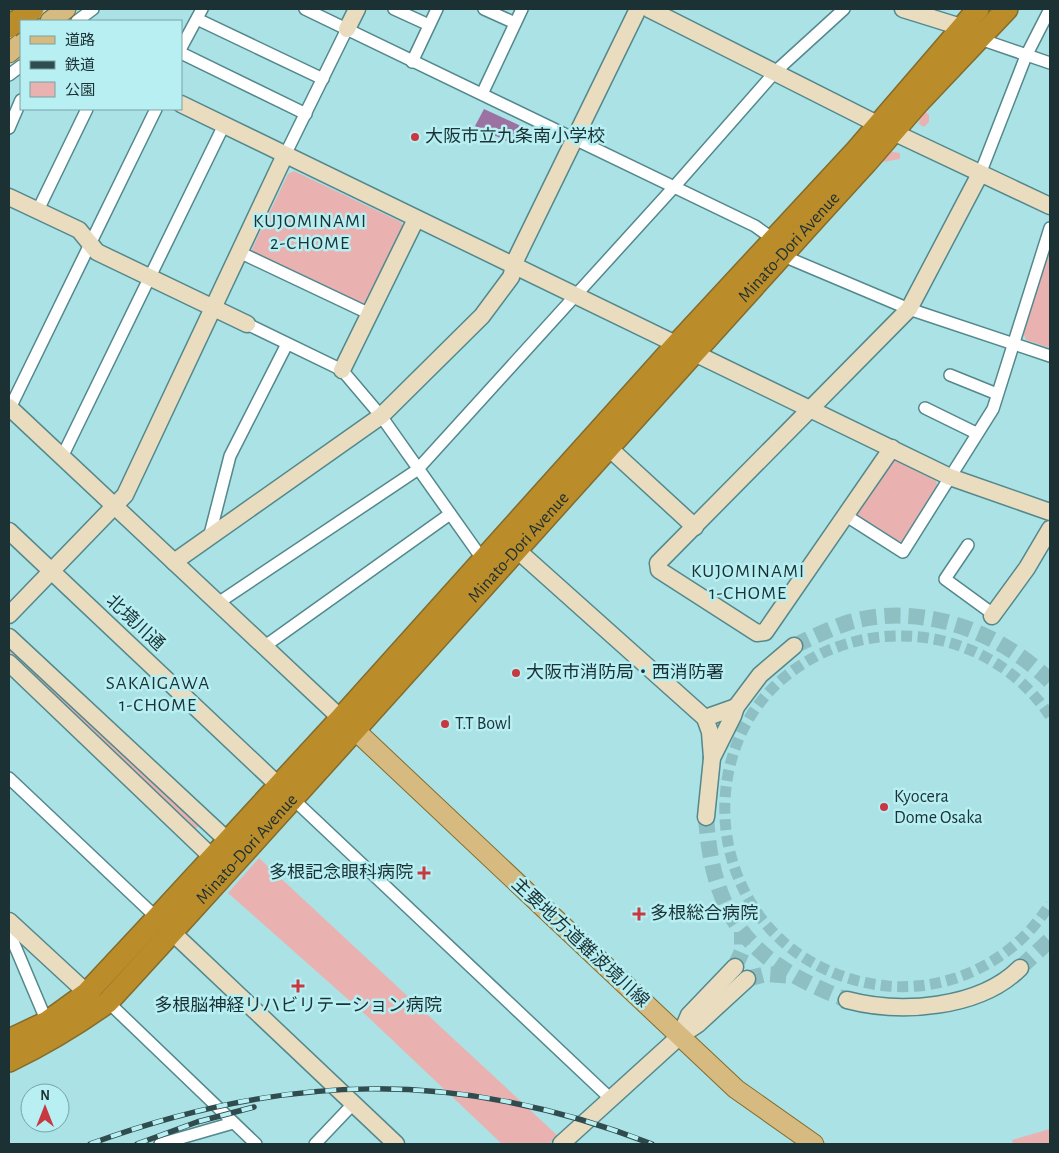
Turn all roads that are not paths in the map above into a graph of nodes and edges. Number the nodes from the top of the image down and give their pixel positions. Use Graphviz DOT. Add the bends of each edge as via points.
graph roads {
  1 [pos="33,9"];
  2 [pos="66,9"];
  3 [pos="93,9"];
  4 [pos="305,9"];
  5 [pos="356,9"];
  6 [pos="394,9"];
  7 [pos="437,9"];
  8 [pos="484,9"];
  9 [pos="522,9"];
  10 [pos="638,9"];
  11 [pos="650,9"];
  12 [pos="844,9"];
  13 [pos="903,9"];
  14 [pos="978,9"];
  15 [pos="1007,9"];
  16 [pos="1050,9"];
  17 [pos="199,14"];
  18 [pos="51,20"];
  19 [pos="78,20"];
  20 [pos="516,23"];
  21 [pos="429,25"];
  22 [pos="9,27"];
  23 [pos="962,27"];
  24 [pos="347,29"];
  25 [pos="980,39"];
  26 [pos="20,44"];
  27 [pos="182,46"];
  28 [pos="9,53"];
  29 [pos="182,53"];
  30 [pos="1026,56"];
  31 [pos="412,62"];
  32 [pos="1050,64"];
  33 [pos="20,67"];
  34 [pos="776,71"];
  35 [pos="9,75"];
  36 [pos="323,79"];
  37 [pos="482,94"];
  38 [pos="20,102"];
  39 [pos="182,104"];
  40 [pos="87,110"];
  41 [pos="156,110"];
  42 [pos="306,114"];
  43 [pos="224,125"];
  44 [pos="9,128"];
  45 [pos="885,128"];
  46 [pos="575,139"];
  47 [pos="285,155"];
  48 [pos="980,174"];
  49 [pos="674,188"];
  50 [pos="9,197"];
  51 [pos="1050,206"];
  52 [pos="38,210"];
  53 [pos="416,219"];
  54 [pos="1050,228"];
  55 [pos="90,243"];
  56 [pos="777,247"];
  57 [pos="240,252"];
  58 [pos="514,266"];
  59 [pos="150,277"];
  60 [pos="576,295"];
  61 [pos="212,307"];
  62 [pos="909,309"];
  63 [pos="370,314"];
  64 [pos="247,324"];
  65 [pos="287,344"];
  66 [pos="1013,344"];
  67 [pos="685,349"];
  68 [pos="1050,356"];
  69 [pos="342,370"];
  70 [pos="950,375"];
  71 [pos="997,394"];
  72 [pos="10,408"];
  73 [pos="925,408"];
  74 [pos="810,409"];
  75 [pos="381,416"];
  76 [pos="976,433"];
  77 [pos="609,448"];
  78 [pos="892,448"];
  79 [pos="62,457"];
  80 [pos="418,470"];
  81 [pos="950,477"];
  82 [pos="115,506"];
  83 [pos="1050,512"];
  84 [pos="450,514"];
  85 [pos="845,515"];
  86 [pos="695,527"];
  87 [pos="1050,529"];
  88 [pos="9,531"];
  89 [pos="209,538"];
  90 [pos="968,545"];
  91 [pos="516,549"];
  92 [pos="483,560"];
  93 [pos="174,562"];
  94 [pos="51,571"];
  95 [pos="218,603"];
  96 [pos="9,615"];
  97 [pos="993,615"];
  98 [pos="9,637"];
  99 [pos="265,646"];
  100 [pos="794,646"];
  101 [pos="9,663"];
  102 [pos="736,706"];
  103 [pos="705,718"];
  104 [pos="348,725"];
  105 [pos="712,758"];
  106 [pos="9,778"];
  107 [pos="285,792"];
  108 [pos="706,817"];
  109 [pos="228,841"];
  110 [pos="212,857"];
  111 [pos="9,921"];
  112 [pos="165,925"];
  113 [pos="9,932"];
  114 [pos="735,967"];
  115 [pos="1020,968"];
  116 [pos="747,979"];
  117 [pos="87,993"];
  118 [pos="847,1000"];
  119 [pos="108,1002"];
  120 [pos="47,1022"];
  121 [pos="680,1036"];
  122 [pos="9,1040"];
  123 [pos="9,1061"];
  124 [pos="612,1100"];
  125 [pos="354,1103"];
  126 [pos="234,1123"];
  127 [pos="174,1142"];
  128 [pos="160,1144"];
  129 [pos="256,1144"];
  130 [pos="315,1144"];
  131 [pos="396,1144"];
  132 [pos="561,1144"];
  133 [pos="814,1144"];
  1 -- 22 [label="highway, bridge"];
  2 -- 18 [label="main road"];
  3 -- 19 [label="street"];
  4 -- 24 [label="street"];
  5 -- 24 [label="street"];
  6 -- 21 [label="street"];
  7 -- 21 [label="street"];
  8 -- 20 [label="street"];
  9 -- 20 [label="street"];
  10 -- 46 [label="street"];
  11 -- 34 [label="street"];
  12 -- 34 [label="street"];
  13 -- 23 [label="street"];
  14 -- 23 [label="highway, Minato-Dori Avenue"];
  15 -- 25 [label="highway, Minato-Dori Avenue"];
  16 -- 30 [label="street"];
  17 -- 27 [label="street"];
  17 -- 36 [label="street"];
  20 -- 37 [label="street"];
  21 -- 31 [label="street"];
  23 -- 45 [label="highway, Minato-Dori Avenue"];
  24 -- 31 [label="street"];
  24 -- 36 [label="street"];
  25 -- 30 [label="street"];
  25 -- 45 [label="highway, Minato-Dori Avenue"];
  26 -- 28 [label="main road"];
  29 -- 42 [label="street"];
  30 -- 32 [label="street"];
  30 -- 48 [label="street"];
  31 -- 37 [label="street"];
  33 -- 35 [label="street"];
  34 -- 45 [label="street"];
  34 -- 49 [label="street"];
  36 -- 42 [label="street"];
  37 -- 46 [label="street"];
  38 -- 44 [label="street"];
  39 -- 43 [label="street"];
  40 -- 52 [label="street"];
  41 -- 55 [label="street"];
  42 -- 47 [label="street"];
  43 -- 47 [label="street"];
  43 -- 59 [label="street"];
  45 -- 48 [label="street"];
  45 -- 56 [label="highway, Minato-Dori Avenue"];
  46 -- 49 [label="street"];
  46 -- 58 [label="street"];
  47 -- 53 [label="street"];
  47 -- 57 [label="street"];
  48 -- 51 [label="street"];
  48 -- 62 [label="street"];
  49 -- 56 [label="street" via="755,226"];
  49 -- 60 [label="street"];
  50 -- 52 [label="street"];
  52 -- 55 [label="street" via="79,230"];
  53 -- 58 [label="street"];
  53 -- 63 [label="street"];
  54 -- 66 [label="street"];
  55 -- 59 [label="street" via="97,252"];
  55 -- 72 [label="street"];
  56 -- 62 [label="street"];
  56 -- 67 [label="highway, Minato-Dori Avenue"];
  57 -- 61 [label="street"];
  57 -- 63 [label="street"];
  58 -- 60 [label="street"];
  58 -- 75 [label="street" via="511,277 482,316"];
  59 -- 61 [label="street"];
  59 -- 79 [label="street"];
  60 -- 67 [label="street"];
  60 -- 80 [label="street"];
  61 -- 64 [label="street"];
  61 -- 82 [label="street" via="125,495"];
  62 -- 66 [label="street"];
  62 -- 74 [label="street"];
  63 -- 69 [label="street"];
  64 -- 65 [label="street"];
  65 -- 69 [label="street"];
  65 -- 89 [label="street" via="230,456"];
  66 -- 68 [label="street"];
  66 -- 71 [label="street"];
  67 -- 74 [label="street"];
  67 -- 77 [label="highway, Minato-Dori Avenue"];
  67 -- 92 [label="highway, Minato-Dori Avenue"];
  69 -- 75 [label="street"];
  70 -- 71 [label="street"];
  71 -- 76 [label="street" via="993,409"];
  72 -- 79 [label="street"];
  73 -- 76 [label="street"];
  74 -- 78 [label="street"];
  74 -- 86 [label="street"];
  75 -- 80 [label="street"];
  75 -- 89 [label="street"];
  76 -- 81 [label="street"];
  77 -- 86 [label="street"];
  77 -- 91 [label="highway, Minato-Dori Avenue"];
  78 -- 81 [label="street"];
  78 -- 85 [label="street"];
  79 -- 82 [label="street"];
  80 -- 84 [label="street"];
  80 -- 95 [label="street"];
  81 -- 83 [label="street"];
  81 -- 85 [label="street" via="903,552"];
  82 -- 93 [label="street"];
  82 -- 94 [label="street"];
  84 -- 92 [label="street"];
  84 -- 99 [label="street"];
  85 -- 86 [label="street" via="765,632 757,634 659,570 658,563"];
  87 -- 97 [label="street"];
  88 -- 94 [label="street, 北境川通"];
  89 -- 93 [label="street"];
  90 -- 97 [label="street" via="945,579"];
  91 -- 103 [label="street"];
  91 -- 104 [label="highway, Minato-Dori Avenue"];
  92 -- 104 [label="highway, Minato-Dori Avenue"];
  93 -- 95 [label="street"];
  94 -- 96 [label="street"];
  94 -- 107 [label="street, 北境川通"];
  95 -- 99 [label="street"];
  98 -- 109 [label="street"];
  99 -- 104 [label="street"];
  100 -- 102 [label="street" via="760,675"];
  101 -- 110 [label="street"];
  102 -- 103 [label="street"];
  102 -- 105 [label="street"];
  103 -- 105 [label="street" via="710,732"];
  104 -- 107 [label="highway, Minato-Dori Avenue"];
  104 -- 121 [label="main road, 主要地方道難波境川線"];
  105 -- 108 [label="street"];
  106 -- 112 [label="street"];
  107 -- 109 [label="highway, Minato-Dori Avenue"];
  107 -- 112 [label="highway, Minato-Dori Avenue"];
  107 -- 124 [label="street"];
  109 -- 110 [label="highway, Minato-Dori Avenue"];
  110 -- 112 [label="highway, Minato-Dori Avenue"];
  111 -- 117 [label="street"];
  112 -- 117 [label="highway, Minato-Dori Avenue"];
  112 -- 119 [label="highway, Minato-Dori Avenue"];
  112 -- 125 [label="street"];
  113 -- 120 [label="street"];
  114 -- 121 [label="street" via="689,1015"];
  115 -- 118 [label="street" via="984,991 934,1006 888,1008"];
  116 -- 121 [label="street" via="698,1024"];
  117 -- 120 [label="highway, Minato-Dori Avenue"];
  119 -- 123 [label="highway, Minato-Dori Avenue" via="52,1039"];
  119 -- 126 [label="street"];
  120 -- 122 [label="highway, Minato-Dori Avenue"];
  121 -- 124 [label="street"];
  121 -- 133 [label="main road, 主要地方道難波境川線" via="736,1089"];
  124 -- 132 [label="street"];
  125 -- 130 [label="street"];
  125 -- 131 [label="street"];
  126 -- 127 [label="street"];
  126 -- 129 [label="street"];
  127 -- 128 [label="street"];
}
